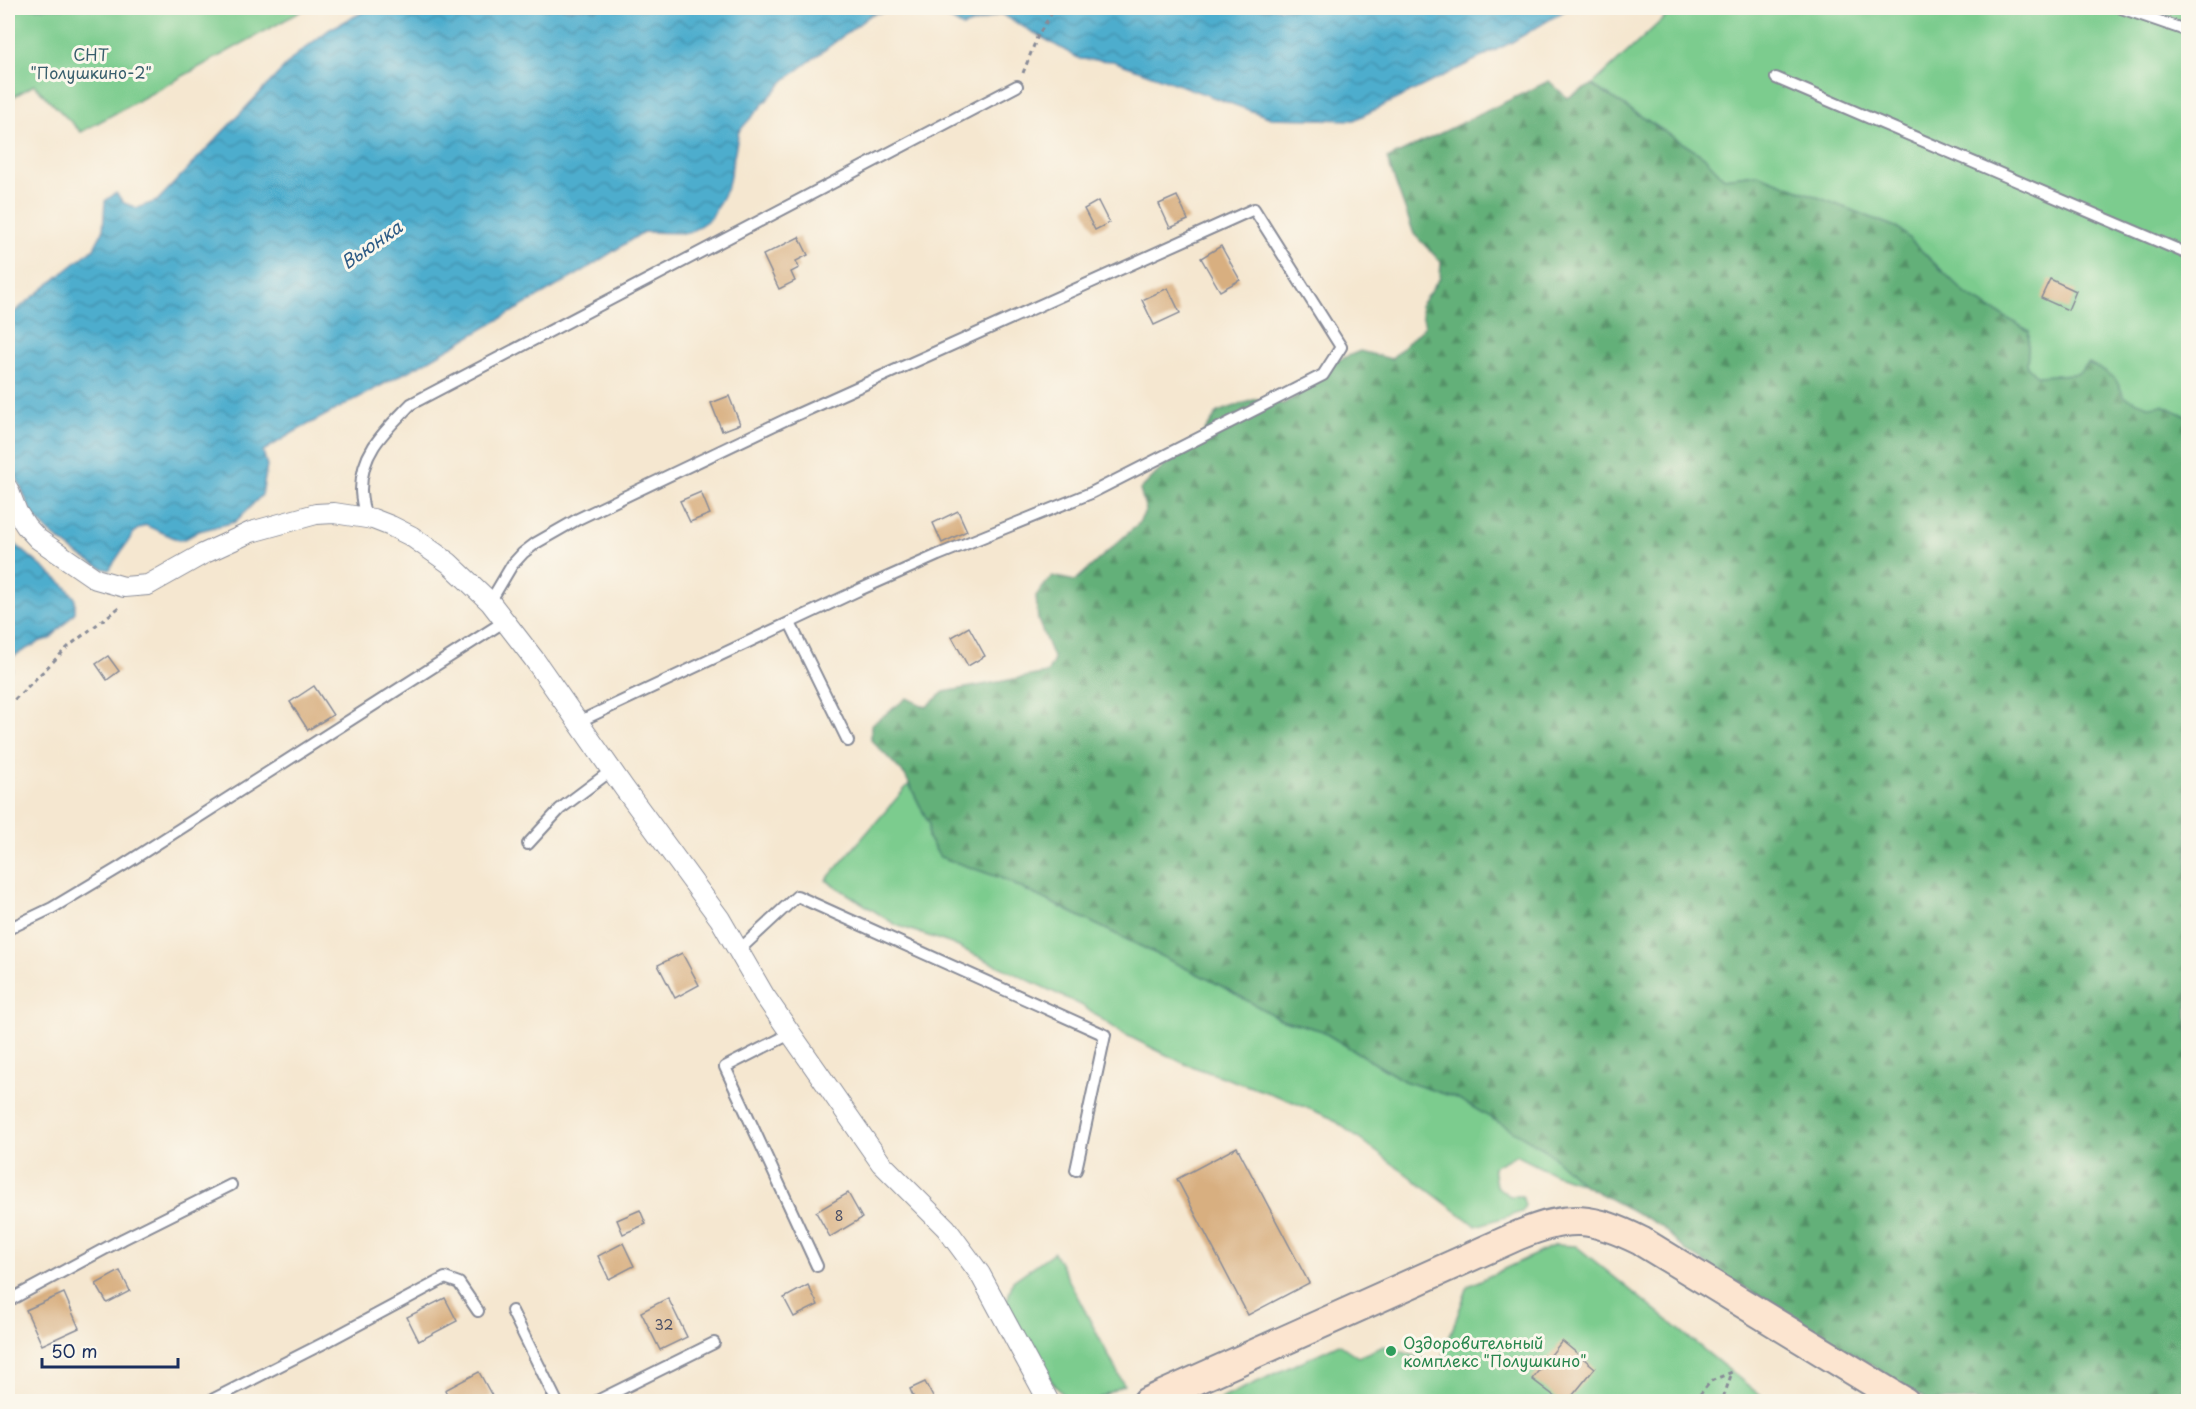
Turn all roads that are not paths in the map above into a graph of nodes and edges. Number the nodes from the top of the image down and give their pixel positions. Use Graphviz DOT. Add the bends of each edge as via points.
graph roads {
  1 [pos="2121,8"];
  2 [pos="2188,31"];
  3 [pos="1776,78"];
  4 [pos="1017,86"];
  5 [pos="2188,254"];
  6 [pos="8,489"];
  7 [pos="365,518"];
  8 [pos="490,602"];
  9 [pos="505,621"];
  10 [pos="790,623"];
  11 [pos="578,722"];
  12 [pos="848,741"];
  13 [pos="612,770"];
  14 [pos="528,844"];
  15 [pos="8,929"];
  16 [pos="738,951"];
  17 [pos="790,1034"];
  18 [pos="1076,1170"];
  19 [pos="231,1185"];
  20 [pos="817,1266"];
  21 [pos="8,1301"];
  22 [pos="478,1311"];
  23 [pos="512,1311"];
  24 [pos="714,1343"];
  25 [pos="1892,1398"];
  26 [pos="208,1401"];
  27 [pos="557,1401"];
  28 [pos="595,1401"];
  29 [pos="1049,1401"];
  30 [pos="1147,1401"];
  1 -- 2 [label="lane"];
  3 -- 5 [label="lane"];
  4 -- 7 [label="lane" via="411,404 376,441 366,459 361,489"];
  6 -- 7 [label="street" via="17,512 38,539 96,579 137,588 251,532 316,514"];
  7 -- 8 [label="street" via="391,526 431,549"];
  8 -- 9 [label="street"];
  8 -- 10 [label="lane" via="523,553 578,519 787,419 1254,209 1341,347 1323,375 1091,493 938,555"];
  9 -- 11 [label="street"];
  9 -- 15 [label="lane" via="122,866"];
  10 -- 11 [label="lane"];
  10 -- 12 [label="lane"];
  11 -- 13 [label="street"];
  13 -- 14 [label="lane" via="560,809"];
  13 -- 16 [label="street" via="720,919"];
  16 -- 17 [label="street"];
  16 -- 18 [label="lane" via="796,896 1105,1035"];
  17 -- 20 [label="lane" via="725,1067"];
  17 -- 29 [label="street" via="881,1163 946,1228 980,1274"];
  19 -- 21 [label="lane"];
  22 -- 26 [label="lane" via="459,1283 445,1278"];
  23 -- 27 [label="lane"];
  24 -- 28 [label="lane"];
  25 -- 30 [label="main road" via="1641,1241 1600,1223 1576,1220 1552,1223 1519,1235"];
}
